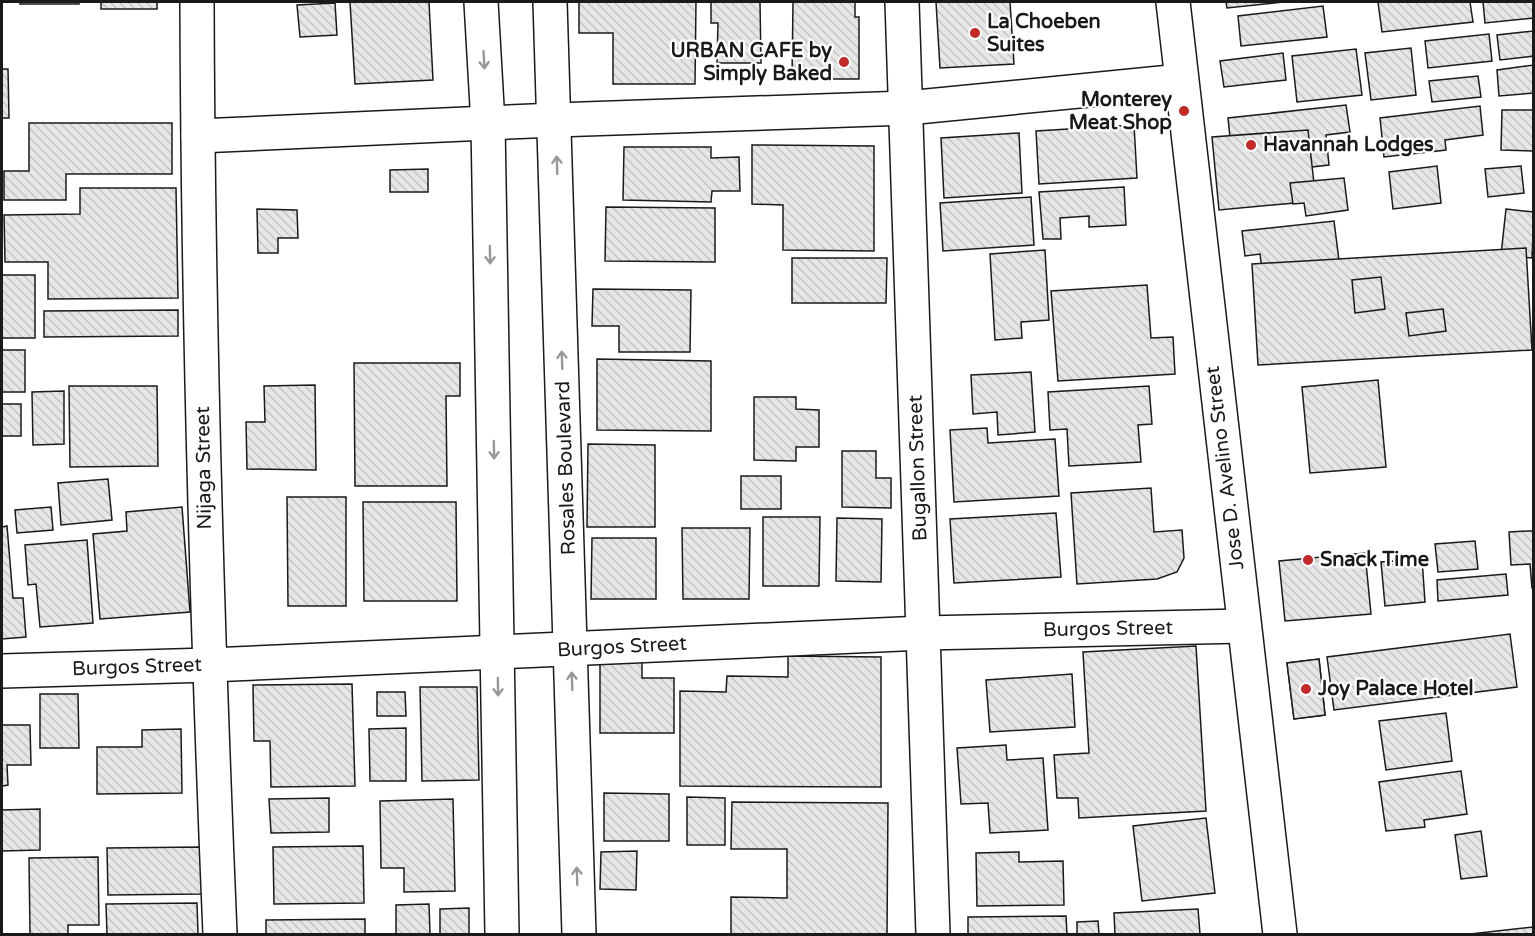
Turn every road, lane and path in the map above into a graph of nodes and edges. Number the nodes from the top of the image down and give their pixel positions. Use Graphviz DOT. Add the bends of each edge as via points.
graph roads {
  1 [pos="197,2"];
  2 [pos="481,2"];
  3 [pos="550,2"];
  4 [pos="902,2"];
  5 [pos="1173,2"];
  6 [pos="1181,81"];
  7 [pos="907,108"];
  8 [pos="555,120"];
  9 [pos="488,124"];
  10 [pos="198,136"];
  11 [pos="1244,626"];
  12 [pos="923,633"];
  13 [pos="571,649"];
  14 [pos="497,652"];
  15 [pos="209,665"];
  16 [pos="2,671"];
  17 [pos="220,934"];
  18 [pos="502,934"];
  19 [pos="579,934"];
  20 [pos="933,934"];
  21 [pos="1280,934"];
  1 -- 10 [label="street, Nijaga Street"];
  2 -- 9 [label="street, one-way"];
  3 -- 8 [label="street, Rosales Boulevard"];
  4 -- 7 [label="street, Bugallon Street"];
  5 -- 6 [label="street, Jose D. Avelino Street"];
  6 -- 7 [label="street"];
  6 -- 11 [label="street, Jose D. Avelino Street"];
  7 -- 8 [label="street"];
  7 -- 12 [label="street, Bugallon Street"];
  8 -- 9 [label="street"];
  13 -- 8 [label="street, Rosales Boulevard, one-way"];
  9 -- 10 [label="street"];
  9 -- 14 [label="street, one-way"];
  10 -- 15 [label="street, Nijaga Street"];
  11 -- 12 [label="street, Burgos Street"];
  11 -- 21 [label="street, Jose D. Avelino Street"];
  12 -- 13 [label="street, Burgos Street"];
  12 -- 20 [label="street, Bugallon Street"];
  13 -- 14 [label="street, Burgos Street"];
  19 -- 13 [label="street, Rosales Boulevard, one-way"];
  14 -- 15 [label="street, Burgos Street"];
  14 -- 18 [label="street, one-way"];
  15 -- 16 [label="street, Burgos Street"];
  15 -- 17 [label="street, Nijaga Street"];
}
